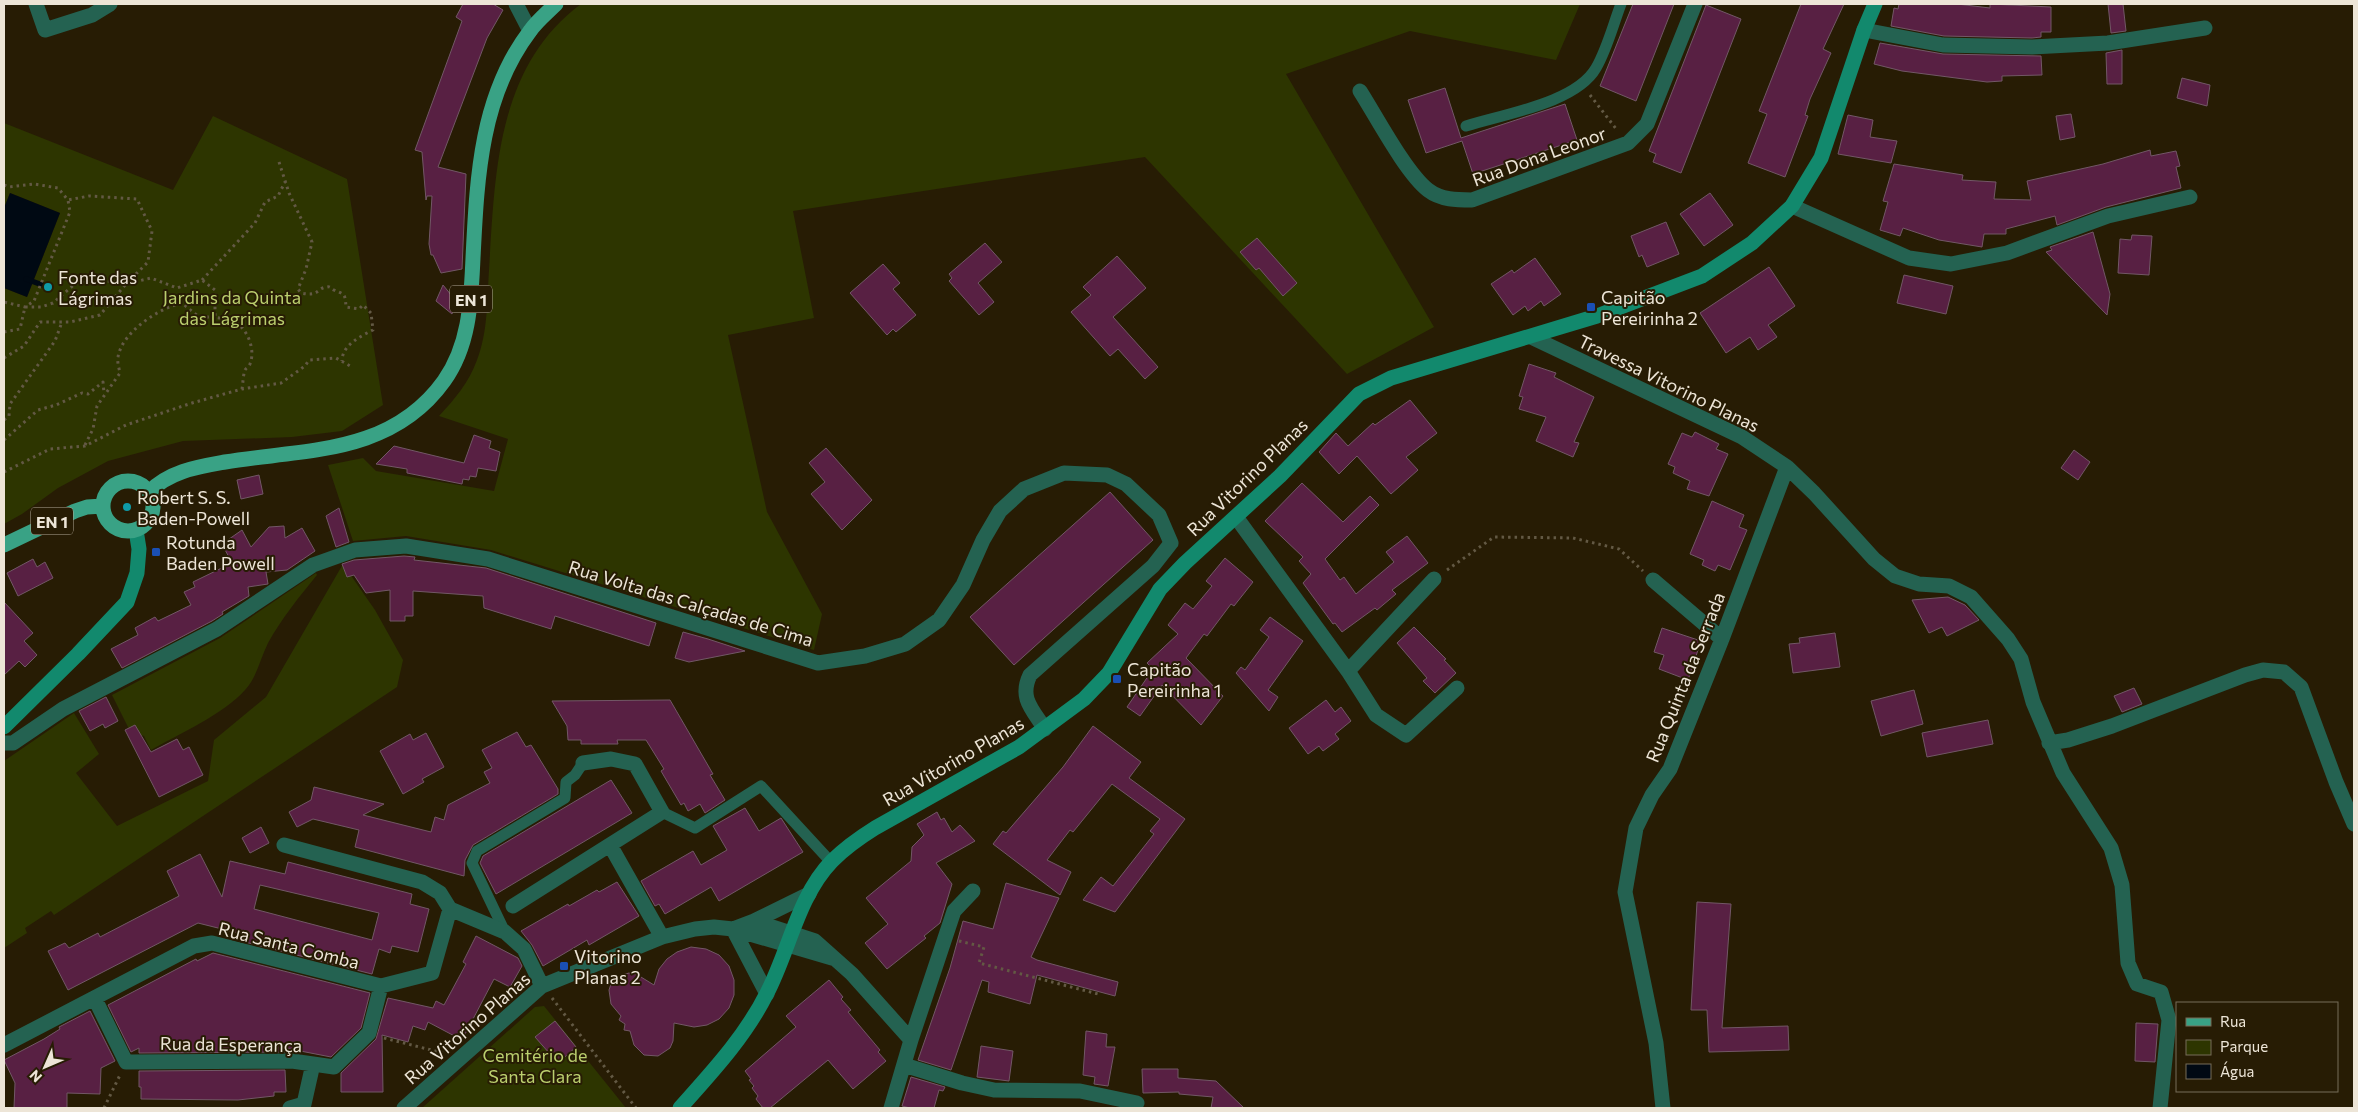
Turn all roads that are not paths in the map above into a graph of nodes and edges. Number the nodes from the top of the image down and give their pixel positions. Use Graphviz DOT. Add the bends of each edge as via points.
graph roads {
  1 [pos="36,4"];
  2 [pos="110,4"];
  3 [pos="516,4"];
  4 [pos="556,4"];
  5 [pos="1621,4"];
  6 [pos="1695,4"];
  7 [pos="1875,4"];
  8 [pos="2205,28"];
  9 [pos="1864,30"];
  10 [pos="530,31"];
  11 [pos="1360,91"];
  12 [pos="1466,126"];
  13 [pos="2190,197"];
  14 [pos="1792,206"];
  15 [pos="1531,337"];
  16 [pos="1787,467"];
  17 [pos="149,492"];
  18 [pos="103,506"];
  19 [pos="1236,517"];
  20 [pos="136,530"];
  21 [pos="4,545"];
  22 [pos="1434,579"];
  23 [pos="1653,580"];
  24 [pos="1722,639"];
  25 [pos="1348,671"];
  26 [pos="1456,688"];
  27 [pos="4,727"];
  28 [pos="1045,728"];
  29 [pos="4,743"];
  30 [pos="2049,743"];
  31 [pos="583,763"];
  32 [pos="662,812"];
  33 [pos="2354,824"];
  34 [pos="610,845"];
  35 [pos="284,846"];
  36 [pos="831,862"];
  37 [pos="973,890"];
  38 [pos="809,894"];
  39 [pos="513,906"];
  40 [pos="450,909"];
  41 [pos="754,921"];
  42 [pos="733,929"];
  43 [pos="505,932"];
  44 [pos="662,937"];
  45 [pos="790,940"];
  46 [pos="381,986"];
  47 [pos="542,986"];
  48 [pos="767,994"];
  49 [pos="95,999"];
  50 [pos="911,1040"];
  51 [pos="4,1046"];
  52 [pos="313,1064"];
  53 [pos="904,1065"];
  54 [pos="1137,1103"];
  55 [pos="290,1108"];
  56 [pos="404,1108"];
  57 [pos="680,1108"];
  58 [pos="891,1108"];
  59 [pos="1663,1108"];
  60 [pos="2160,1108"];
  1 -- 2 [label="street" via="45,30 92,16"];
  3 -- 10 [label="street"];
  4 -- 10 [label="main road, EN 1"];
  5 -- 12 [label="lane" via="1596,69 1582,85 1563,97"];
  6 -- 11 [label="street, Rua Dona Leonor" via="1647,124 1628,143 1472,200 1448,199 1422,184"];
  7 -- 9 [label="street, Rua Vitorino Planas"];
  8 -- 9 [label="street" via="2108,43 2032,47 1943,45"];
  9 -- 14 [label="street, Rua Vitorino Planas" via="1821,158"];
  10 -- 17 [label="main road, EN 1" via="506,68 491,107 479,164 470,311 460,352 444,380 424,404 396,425 363,440 323,450 200,466 165,479"];
  13 -- 14 [label="street" via="2108,216 2007,253 1951,264 1909,258"];
  14 -- 15 [label="street, Rua Vitorino Planas" via="1752,244 1702,276"];
  15 -- 16 [label="street, Travessa Vitorino Planas" via="1742,436"];
  15 -- 19 [label="street, Rua Vitorino Planas" via="1390,378 1360,394"];
  16 -- 24 [label="street, Rua Quinta da Serrada"];
  16 -- 30 [label="street, Travessa Vitorino Planas" via="1874,559 1895,576 1919,584 1950,586 1971,597 2021,659"];
  17 -- 18 [label="main road" via="136,482 122,482 110,489"];
  17 -- 20 [label="main road" via="153,503 151,517"];
  18 -- 20 [label="main road" via="112,526 119,530"];
  18 -- 21 [label="main road, EN 1" via="76,511"];
  19 -- 25 [label="street"];
  19 -- 28 [label="street, Rua Vitorino Planas" via="1160,589 1109,673 1084,699"];
  20 -- 27 [label="street" via="139,549 137,573 127,602"];
  22 -- 25 [label="street"];
  23 -- 24 [label="street"];
  24 -- 59 [label="street, Rua Quinta da Serrada" via="1670,769 1652,795 1636,828 1625,892 1656,1042"];
  25 -- 26 [label="street" via="1376,715 1406,735"];
  28 -- 29 [label="street, Rua Volta das Calçadas de Cima" via="1026,699 1024,687 1030,675 1153,566 1171,543 1160,515 1126,484 1107,475 1064,473 1024,489 1000,511 963,585 939,620 905,644 866,656 818,663 488,559 406,546 355,550 313,565 217,629 63,709 13,743"];
  28 -- 36 [label="street, Rua Vitorino Planas" via="1019,747 853,842"];
  30 -- 33 [label="street" via="2112,726 2245,675 2263,670 2284,672 2301,687"];
  30 -- 60 [label="street, Travessa Vitorino Planas" via="2063,773 2111,848 2122,885 2128,962 2137,984 2161,992 2169,1020"];
  31 -- 32 [label="street" via="611,759 635,764"];
  31 -- 43 [label="lane" via="576,775 566,782 565,798 477,851 472,863"];
  32 -- 34 [label="street"];
  32 -- 36 [label="lane" via="695,828 761,786"];
  34 -- 39 [label="street"];
  34 -- 44 [label="street"];
  35 -- 40 [label="street" via="422,882 440,893"];
  36 -- 38 [label="street, Rua Vitorino Planas"];
  37 -- 50 [label="street" via="954,911"];
  38 -- 41 [label="street, Rua Vitorino Planas"];
  38 -- 45 [label="street, Rua Vitorino Planas"];
  40 -- 43 [label="street"];
  40 -- 46 [label="street, Rua Santa Comba" via="432,973"];
  41 -- 42 [label="street, Rua Vitorino Planas"];
  41 -- 45 [label="street"];
  42 -- 44 [label="street, Rua Vitorino Planas" via="695,929"];
  42 -- 45 [label="street"];
  42 -- 48 [label="street"];
  43 -- 47 [label="street" via="524,949"];
  44 -- 47 [label="street, Rua Vitorino Planas"];
  45 -- 48 [label="street, Rua Vitorino Planas"];
  45 -- 50 [label="street" via="833,958 852,974"];
  46 -- 49 [label="street, Rua Santa Comba" via="212,943 194,946"];
  46 -- 52 [label="street, Rua da Esperança" via="369,1033 334,1067"];
  47 -- 56 [label="street, Rua Vitorino Planas"];
  48 -- 57 [label="street, Rua Vitorino Planas" via="731,1051"];
  49 -- 51 [label="street, Rua Santa Comba"];
  49 -- 52 [label="street, Rua da Esperança" via="126,1062"];
  50 -- 53 [label="street"];
  52 -- 55 [label="street" via="304,1104"];
  53 -- 54 [label="street" via="994,1090 1080,1091"];
  53 -- 58 [label="street"];
}
